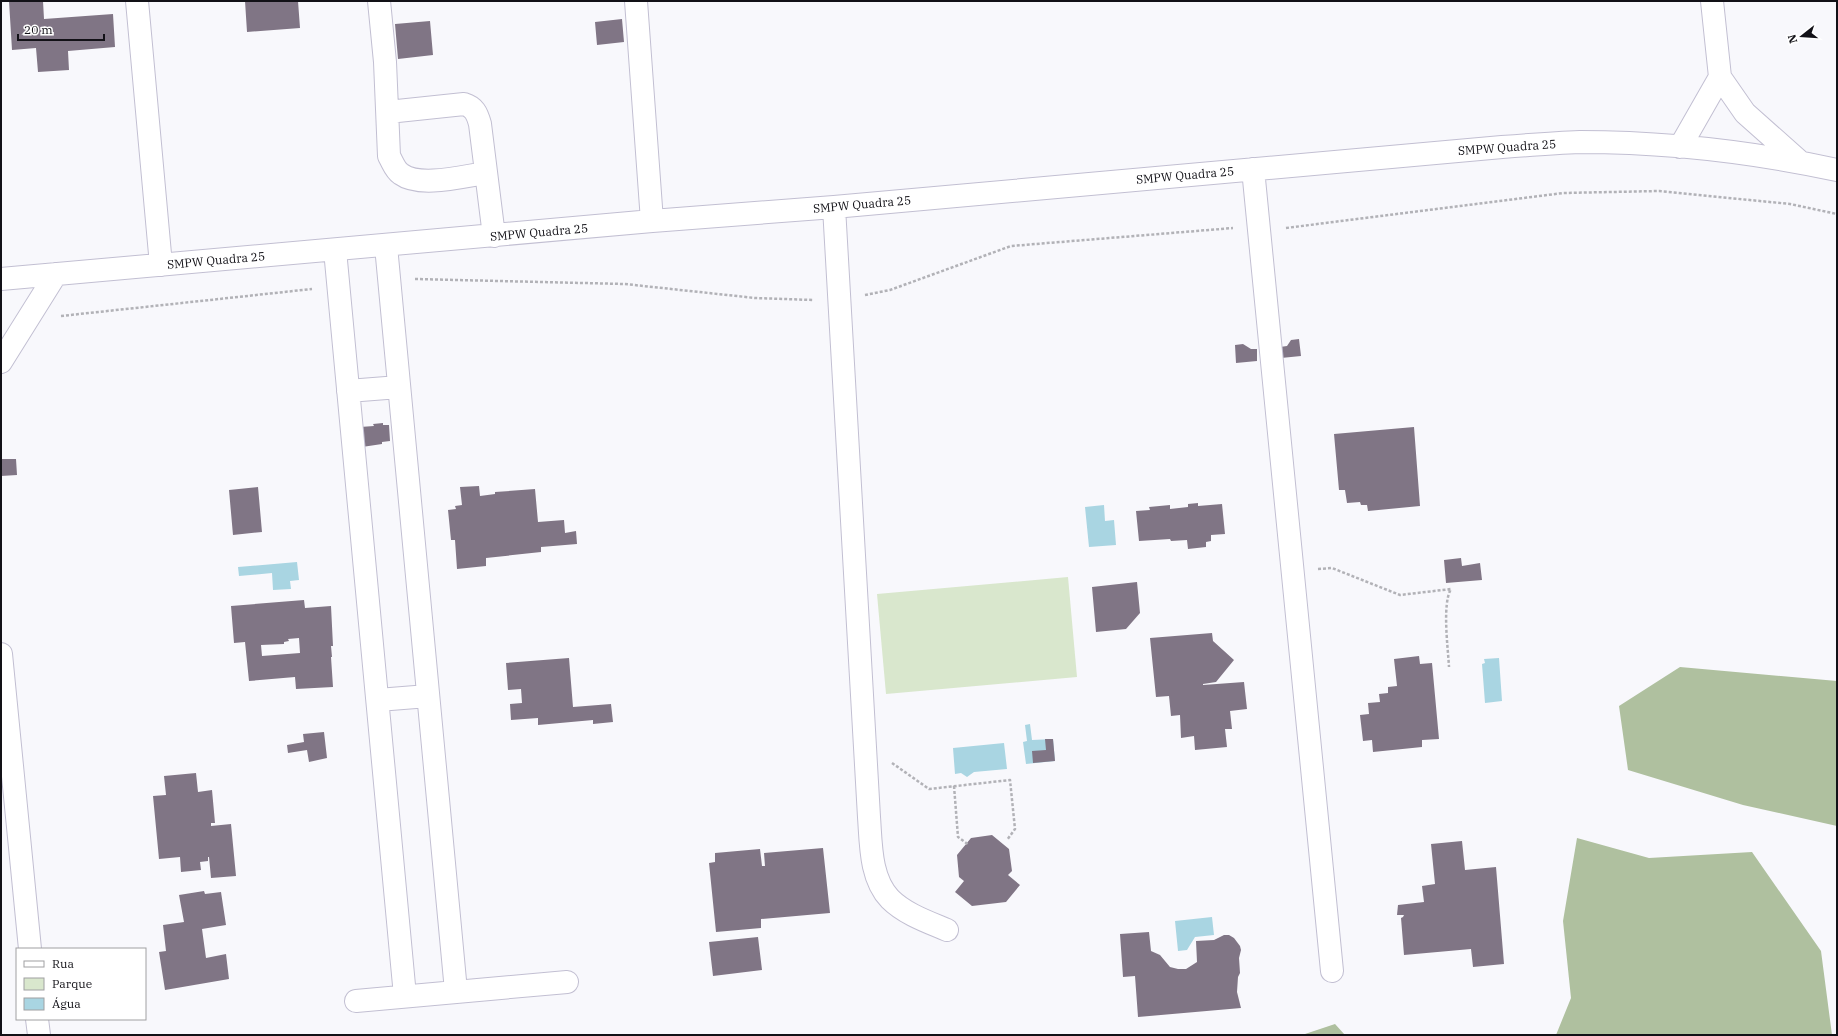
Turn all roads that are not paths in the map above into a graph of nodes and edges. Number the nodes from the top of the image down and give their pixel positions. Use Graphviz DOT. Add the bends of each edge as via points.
graph roads {
  1 [pos="137,1"];
  2 [pos="379,1"];
  3 [pos="636,1"];
  4 [pos="1712,1"];
  5 [pos="1720,77"];
  6 [pos="388,112"];
  7 [pos="1680,147"];
  8 [pos="1798,162"];
  9 [pos="1253,169"];
  10 [pos="1837,170"];
  11 [pos="486,173"];
  12 [pos="834,207"];
  13 [pos="652,221"];
  14 [pos="494,236"];
  15 [pos="386,246"];
  16 [pos="335,250"];
  17 [pos="161,265"];
  18 [pos="56,274"];
  19 [pos="1,279"];
  20 [pos="1,362"];
  21 [pos="399,387"];
  22 [pos="348,391"];
  23 [pos="1,654"];
  24 [pos="428,696"];
  25 [pos="378,700"];
  26 [pos="947,930"];
  27 [pos="30,948"];
  28 [pos="1332,971"];
  29 [pos="566,982"];
  30 [pos="456,991"];
  31 [pos="405,996"];
  32 [pos="356,1001"];
  33 [pos="37,1020"];
  34 [pos="39,1035"];
  1 -- 17 [label="street"];
  2 -- 6 [label="street"];
  3 -- 13 [label="street"];
  4 -- 5 [label="street"];
  5 -- 7 [label="street"];
  5 -- 8 [label="street" via="1745,113"];
  6 -- 11 [label="street" via="389,156 400,173 416,181"];
  6 -- 11 [label="street" via="468,105 477,114"];
  7 -- 8 [label="street, SMPW Quadra 25" via="1723,150"];
  7 -- 9 [label="street, SMPW Quadra 25" via="1580,142"];
  8 -- 10 [label="street, SMPW Quadra 25"];
  9 -- 12 [label="street, SMPW Quadra 25"];
  9 -- 28 [label="street"];
  11 -- 14 [label="street"];
  12 -- 13 [label="street, SMPW Quadra 25"];
  12 -- 26 [label="street" via="870,836 875,872 890,899 918,918"];
  13 -- 14 [label="street, SMPW Quadra 25"];
  14 -- 15 [label="street, SMPW Quadra 25"];
  15 -- 16 [label="street, SMPW Quadra 25"];
  15 -- 21 [label="street"];
  16 -- 17 [label="street, SMPW Quadra 25"];
  16 -- 22 [label="street"];
  17 -- 18 [label="street, SMPW Quadra 25"];
  18 -- 19 [label="street, SMPW Quadra 25"];
  18 -- 20 [label="street"];
  21 -- 22 [label="street"];
  21 -- 24 [label="street"];
  22 -- 25 [label="street"];
  23 -- 27 [label="street"];
  24 -- 25 [label="street"];
  24 -- 30 [label="street"];
  25 -- 31 [label="street"];
  29 -- 30 [label="street"];
  30 -- 31 [label="street"];
  31 -- 32 [label="street"];
  33 -- 34 [label="street"];
}
